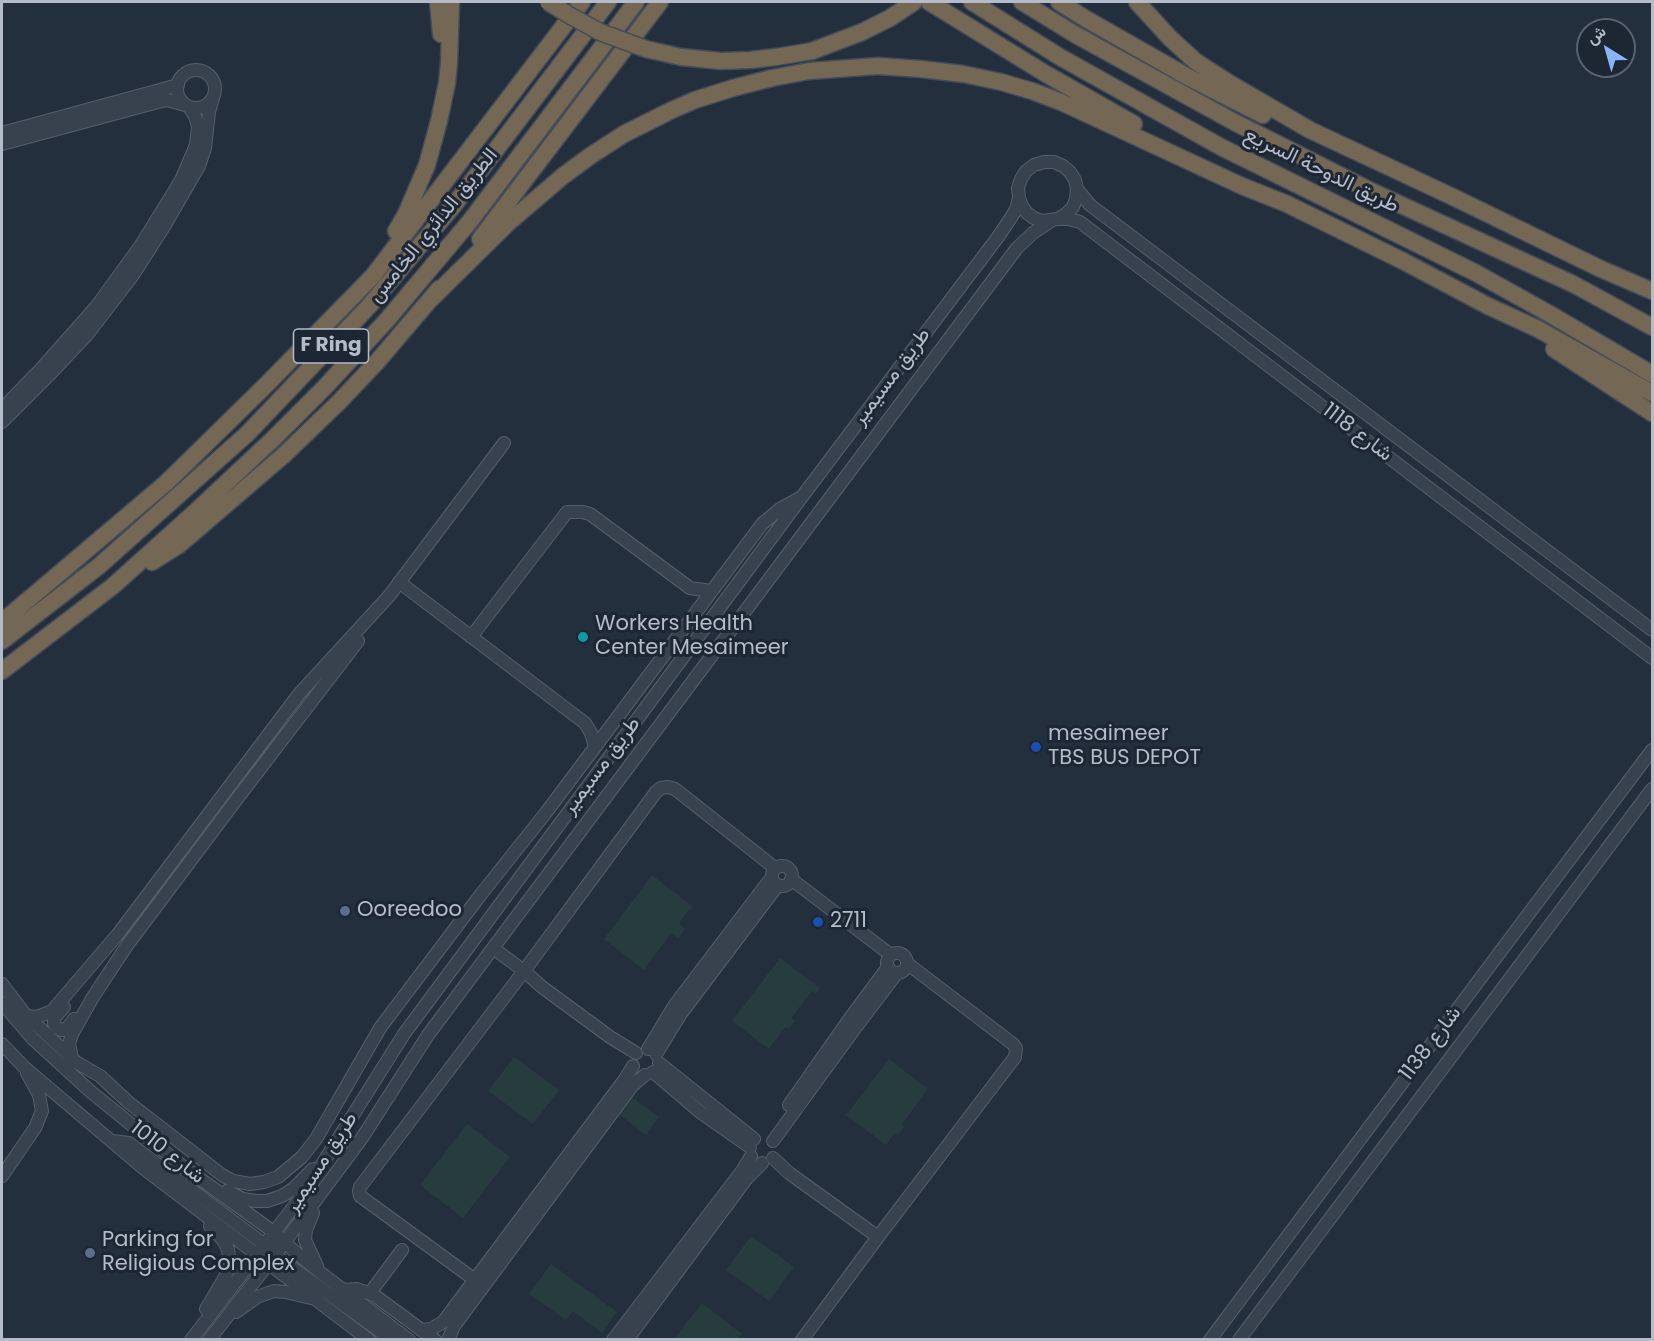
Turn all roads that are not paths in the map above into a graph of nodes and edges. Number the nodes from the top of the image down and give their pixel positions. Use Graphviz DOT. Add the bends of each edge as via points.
graph roads {
  1 [pos="438,2"];
  2 [pos="451,2"];
  3 [pos="548,2"];
  4 [pos="582,2"];
  5 [pos="608,2"];
  6 [pos="636,2"];
  7 [pos="660,2"];
  8 [pos="914,2"];
  9 [pos="929,2"];
  10 [pos="972,2"];
  11 [pos="1022,2"];
  12 [pos="1059,2"];
  13 [pos="1137,2"];
  14 [pos="177,85"];
  15 [pos="213,98"];
  16 [pos="187,106"];
  17 [pos="439,121"];
  18 [pos="1310,130"];
  19 [pos="2,133"];
  20 [pos="2,144"];
  21 [pos="1242,186"];
  22 [pos="1077,189"];
  23 [pos="1019,198"];
  24 [pos="1054,220"];
  25 [pos="1601,269"];
  26 [pos="1653,291"];
  27 [pos="432,298"];
  28 [pos="1653,299"];
  29 [pos="1488,306"];
  30 [pos="327,322"];
  31 [pos="1653,327"];
  32 [pos="1653,374"];
  33 [pos="1653,393"];
  34 [pos="2,409"];
  35 [pos="1653,413"];
  36 [pos="2,422"];
  37 [pos="504,443"];
  38 [pos="801,498"];
  39 [pos="399,582"];
  40 [pos="113,586"];
  41 [pos="690,588"];
  42 [pos="711,591"];
  43 [pos="389,596"];
  44 [pos="699,609"];
  45 [pos="4,618"];
  46 [pos="1653,630"];
  47 [pos="471,637"];
  48 [pos="2,641"];
  49 [pos="1653,658"];
  50 [pos="2,670"];
  51 [pos="636,693"];
  52 [pos="585,723"];
  53 [pos="613,723"];
  54 [pos="631,727"];
  55 [pos="595,747"];
  56 [pos="1653,750"];
  57 [pos="1653,789"];
  58 [pos="584,790"];
  59 [pos="548,810"];
  60 [pos="775,877"];
  61 [pos="791,879"];
  62 [pos="118,934"];
  63 [pos="128,944"];
  64 [pos="493,948"];
  65 [pos="908,964"];
  66 [pos="892,965"];
  67 [pos="524,971"];
  68 [pos="2,984"];
  69 [pos="2,1003"];
  70 [pos="2,1011"];
  71 [pos="27,1016"];
  72 [pos="32,1038"];
  73 [pos="2,1044"];
  74 [pos="72,1058"];
  75 [pos="649,1061"];
  76 [pos="24,1067"];
  77 [pos="84,1067"];
  78 [pos="117,1113"];
  79 [pos="362,1138"];
  80 [pos="770,1139"];
  81 [pos="112,1142"];
  82 [pos="752,1147"];
  83 [pos="333,1149"];
  84 [pos="768,1160"];
  85 [pos="181,1165"];
  86 [pos="143,1168"];
  87 [pos="2,1176"];
  88 [pos="275,1233"];
  89 [pos="878,1237"];
  90 [pos="285,1242"];
  91 [pos="261,1250"];
  92 [pos="402,1250"];
  93 [pos="272,1259"];
  94 [pos="321,1273"];
  95 [pos="475,1280"];
  96 [pos="344,1290"];
  97 [pos="370,1293"];
  98 [pos="316,1299"];
  99 [pos="223,1322"];
  100 [pos="449,1322"];
  101 [pos="422,1330"];
  102 [pos="190,1340"];
  103 [pos="209,1340"];
  104 [pos="369,1340"];
  105 [pos="392,1340"];
  106 [pos="409,1340"];
  107 [pos="435,1340"];
  108 [pos="448,1340"];
  109 [pos="613,1340"];
  110 [pos="627,1340"];
  111 [pos="802,1340"];
  112 [pos="1210,1340"];
  113 [pos="1239,1340"];
  1 -- 17 [label="highway" via="442,62"];
  2 -- 17 [label="highway" via="447,83"];
  3 -- 8 [label="highway, bridge" via="600,32 646,49 721,60 812,51 862,32"];
  4 -- 30 [label="highway" via="373,276"];
  5 -- 48 [label="highway, الطريق الدائري الخامس / F Ring" via="454,205 369,305 247,434 99,566"];
  6 -- 40 [label="highway, الطريق الدائري الخامس / F Ring" via="471,220 387,320 272,440"];
  7 -- 27 [label="highway"];
  9 -- 21 [label="highway"];
  10 -- 32 [label="highway, طريق الدوحة السريع" via="1060,57 1221,147 1476,273"];
  11 -- 31 [label="highway, طريق الدوحة السريع" via="1236,123 1373,192 1574,284"];
  12 -- 18 [label="highway" via="1188,77 1261,114"];
  13 -- 18 [label="highway" via="1196,61"];
  14 -- 15 [label="street" via="189,72 204,72 214,83"];
  14 -- 16 [label="street"];
  14 -- 19 [label="street"];
  15 -- 16 [label="street" via="203,107"];
  15 -- 36 [label="street" via="206,148 199,166 133,275 86,336"];
  16 -- 20 [label="street" via="167,100"];
  16 -- 34 [label="street" via="198,127 196,145 172,195 96,307"];
  17 -- 30 [label="highway" via="428,165 406,214 369,270"];
  18 -- 25 [label="highway"];
  21 -- 27 [label="highway" via="1061,102 1001,82 878,66 810,71 695,100 615,140 563,176 507,223"];
  21 -- 29 [label="highway" via="1287,204"];
  22 -- 23 [label="street" via="1063,166 1044,162 1026,171 1018,188"];
  22 -- 24 [label="street" via="1073,207"];
  22 -- 46 [label="street, شارع 1118" via="1090,205"];
  23 -- 24 [label="street" via="1034,218"];
  23 -- 38 [label="street, طريق مسيمير" via="1016,210 998,237"];
  24 -- 49 [label="street, شارع 1118" via="1080,222"];
  24 -- 64 [label="street, طريق مسيمير" via="1017,248"];
  25 -- 26 [label="highway"];
  25 -- 28 [label="highway"];
  27 -- 40 [label="highway" via="369,371 285,454 179,544"];
  29 -- 33 [label="highway" via="1539,329"];
  29 -- 35 [label="highway"];
  30 -- 45 [label="highway" via="166,483"];
  37 -- 39 [label="street"];
  38 -- 42 [label="street" via="767,519"];
  38 -- 54 [label="street, طريق مسيمير"];
  39 -- 43 [label="street"];
  39 -- 47 [label="street"];
  40 -- 50 [label="highway, الطريق الدائري الخامس / F Ring"];
  41 -- 42 [label="street"];
  41 -- 44 [label="street"];
  41 -- 47 [label="street" via="590,514 567,512"];
  42 -- 44 [label="street"];
  43 -- 62 [label="street" via="298,694"];
  43 -- 63 [label="street"];
  44 -- 51 [label="street"];
  47 -- 52 [label="street"];
  51 -- 53 [label="street"];
  51 -- 54 [label="street"];
  52 -- 53 [label="street"];
  52 -- 55 [label="street"];
  53 -- 55 [label="street"];
  54 -- 58 [label="street, طريق مسيمير"];
  55 -- 59 [label="street"];
  56 -- 112 [label="street, شارع 1138"];
  57 -- 113 [label="street, شارع 1138"];
  58 -- 59 [label="street"];
  58 -- 83 [label="street, طريق مسيمير" via="404,1034"];
  59 -- 77 [label="street" via="380,1028 316,1140 278,1177 250,1184 233,1181"];
  60 -- 61 [label="street" via="786,885"];
  60 -- 61 [label="street" via="781,866 788,867"];
  60 -- 67 [label="street" via="675,789 661,788"];
  60 -- 75 [label="street" via="674,1006"];
  61 -- 66 [label="street"];
  62 -- 63 [label="street" via="93,972 54,1018 56,1027 67,1028 99,978"];
  62 -- 71 [label="street" via="52,1011"];
  63 -- 74 [label="street" via="72,1034"];
  64 -- 67 [label="street"];
  64 -- 79 [label="street, طريق مسيمير" via="428,1035"];
  65 -- 66 [label="street" via="905,970"];
  65 -- 66 [label="street" via="901,953"];
  65 -- 89 [label="street" via="1016,1048 1015,1057"];
  66 -- 80 [label="street" via="856,1027"];
  67 -- 75 [label="street" via="610,1037"];
  67 -- 95 [label="street" via="359,1191 360,1196"];
  68 -- 71 [label="street"];
  69 -- 72 [label="street, شارع 1010"];
  70 -- 72 [label="street"];
  71 -- 74 [label="street"];
  72 -- 78 [label="street, شارع 1010"];
  73 -- 76 [label="street, شارع 1010"];
  74 -- 77 [label="street"];
  75 -- 82 [label="street"];
  75 -- 95 [label="street" via="632,1060 626,1079"];
  75 -- 100 [label="street"];
  76 -- 81 [label="street, شارع 1010"];
  76 -- 87 [label="street, شارع 1010" via="39,1095 42,1111"];
  77 -- 78 [label="street"];
  78 -- 85 [label="street, شارع 1010"];
  79 -- 90 [label="street, طريق مسيمير"];
  79 -- 94 [label="street" via="352,1163 316,1208 306,1230 305,1240"];
  80 -- 82 [label="street" via="760,1137"];
  80 -- 84 [label="street" via="776,1151"];
  81 -- 86 [label="street, شارع 1010"];
  81 -- 91 [label="street" via="129,1143"];
  82 -- 84 [label="street" via="758,1162"];
  82 -- 109 [label="street" via="745,1166"];
  83 -- 85 [label="street" via="293,1190 267,1201 243,1199"];
  83 -- 88 [label="street, طريق مسيمير"];
  84 -- 89 [label="street"];
  84 -- 110 [label="street" via="747,1178"];
  85 -- 88 [label="street, شارع 1010"];
  86 -- 91 [label="street, شارع 1010"];
  86 -- 102 [label="street" via="211,1227 228,1249 230,1265 225,1277"];
  88 -- 90 [label="street, شارع 1010"];
  88 -- 91 [label="street, طريق مسيمير"];
  89 -- 111 [label="street"];
  90 -- 91 [label="street"];
  90 -- 93 [label="street, طريق مسيمير"];
  90 -- 94 [label="street, شارع 1010"];
  91 -- 93 [label="street, شارع 1010"];
  91 -- 102 [label="street, طريق مسيمير"];
  92 -- 97 [label="street"];
  93 -- 98 [label="street, شارع 1010"];
  93 -- 99 [label="street, طريق مسيمير"];
  93 -- 105 [label="street"];
  94 -- 96 [label="street, شارع 1010"];
  95 -- 100 [label="street"];
  96 -- 97 [label="street, شارع 1010"];
  96 -- 106 [label="street, شارع 1010"];
  97 -- 101 [label="street, شارع 1010"];
  98 -- 99 [label="street" via="274,1291 257,1297"];
  98 -- 104 [label="street, شارع 1010"];
  99 -- 103 [label="street, طريق مسيمير"];
  100 -- 101 [label="street"];
  100 -- 108 [label="street"];
  101 -- 107 [label="street, شارع 1010"];
}
